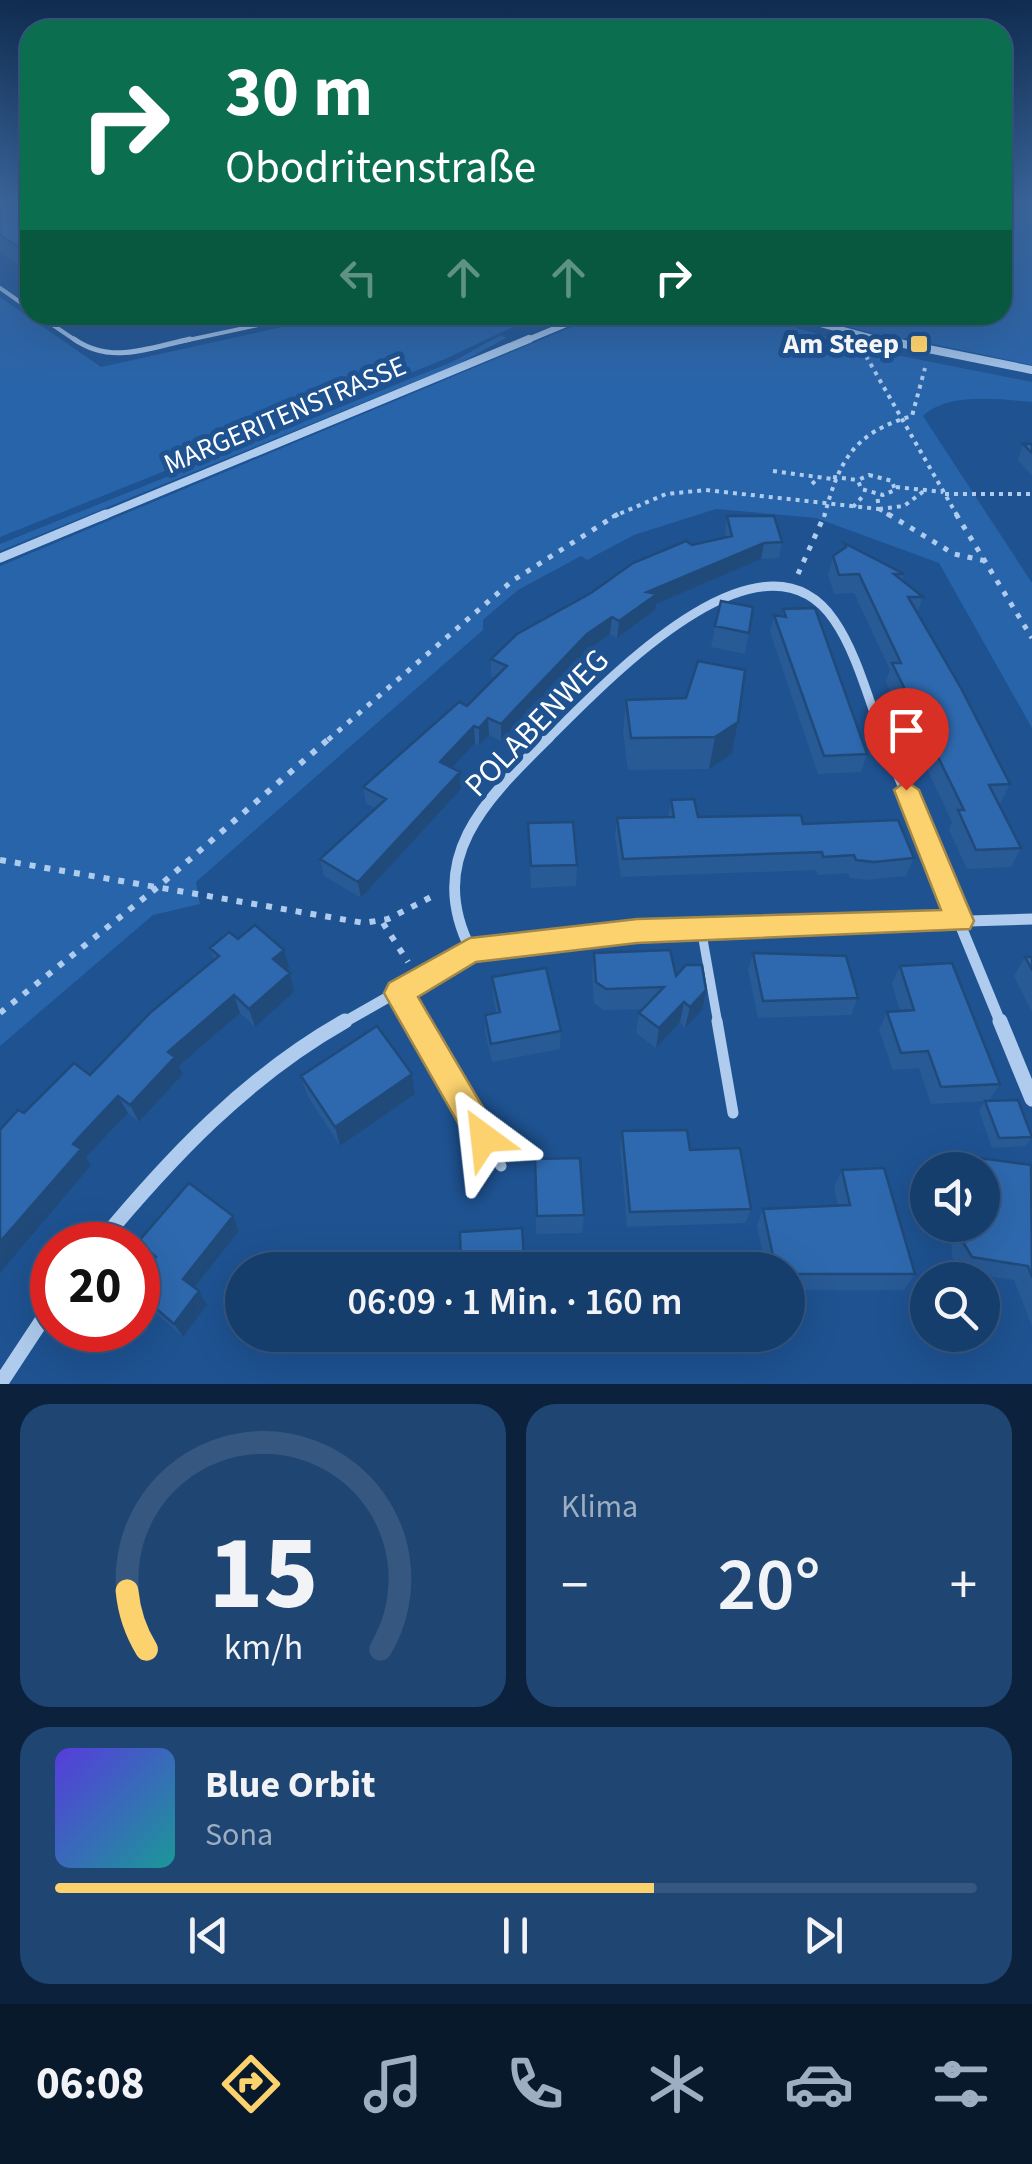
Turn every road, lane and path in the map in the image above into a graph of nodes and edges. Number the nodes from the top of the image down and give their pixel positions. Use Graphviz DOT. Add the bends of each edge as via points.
graph roads {
  1 [pos="53,325"];
  2 [pos="258,325"];
  3 [pos="564,325"];
  4 [pos="824,325"];
  5 [pos="864,346"];
  6 [pos="927,362"];
  7 [pos="1032,370"];
  8 [pos="900,421"];
  9 [pos="773,471"];
  10 [pos="820,478"];
  11 [pos="832,478"];
  12 [pos="858,480"];
  13 [pos="812,484"];
  14 [pos="896,487"];
  15 [pos="924,490"];
  16 [pos="944,494"];
  17 [pos="1032,494"];
  18 [pos="864,495"];
  19 [pos="877,495"];
  20 [pos="829,502"];
  21 [pos="853,506"];
  22 [pos="880,512"];
  23 [pos="910,526"];
  24 [pos="903,531"];
  25 [pos="0,558"];
  26 [pos="986,561"];
  27 [pos="791,590"];
  28 [pos="1032,638"];
  29 [pos="0,860"];
  30 [pos="159,886"];
  31 [pos="451,893"];
  32 [pos="1032,919"];
  33 [pos="960,921"];
  34 [pos="382,923"];
  35 [pos="701,928"];
  36 [pos="470,950"];
  37 [pos="420,982"];
  38 [pos="399,993"];
  39 [pos="0,1013"];
  40 [pos="1032,1099"];
  41 [pos="733,1114"];
  42 [pos="501,1166"];
  43 [pos="117,1222"];
  44 [pos="30,1338"];
  45 [pos="0,1384"];
  1 -- 2 [label="lane" via="91,351 113,356"];
  3 -- 25 [label="street, MARGERITENSTRASSE"];
  4 -- 7 [label="street"];
  5 -- 8 [label="path"];
  6 -- 8 [label="path" via="915,412"];
  8 -- 11 [label="path" via="869,434"];
  8 -- 16 [label="path"];
  9 -- 10 [label="path"];
  10 -- 11 [label="path"];
  10 -- 13 [label="path"];
  11 -- 12 [label="path"];
  11 -- 20 [label="path"];
  12 -- 14 [label="path" via="882,476"];
  12 -- 19 [label="path" via="861,489"];
  14 -- 15 [label="path"];
  14 -- 19 [label="path"];
  15 -- 16 [label="path"];
  15 -- 22 [label="path" via="904,506"];
  16 -- 17 [label="path"];
  16 -- 26 [label="path"];
  18 -- 21 [label="path"];
  19 -- 22 [label="path"];
  20 -- 21 [label="path"];
  20 -- 27 [label="path"];
  20 -- 30 [label="path" via="687,491 608,519 512,581"];
  21 -- 22 [label="path"];
  22 -- 23 [label="path"];
  23 -- 24 [label="path"];
  23 -- 26 [label="path" via="954,554"];
  26 -- 28 [label="path"];
  27 -- 31 [label="street, POLABENWEG" via="731,592 602,683 468,834 458,850"];
  27 -- 33 [label="street" via="820,603 836,622"];
  29 -- 30 [label="path"];
  30 -- 34 [label="path"];
  30 -- 39 [label="path"];
  31 -- 34 [label="path" via="429,895"];
  31 -- 36 [label="street"];
  32 -- 33 [label="street"];
  33 -- 35 [label="street"];
  33 -- 40 [label="street"];
  34 -- 37 [label="path"];
  35 -- 36 [label="street"];
  35 -- 41 [label="lane"];
  36 -- 37 [label="street"];
  37 -- 38 [label="street"];
  38 -- 42 [label="lane"];
  38 -- 43 [label="street" via="252,1082"];
  44 -- 45 [label="street"];
}
